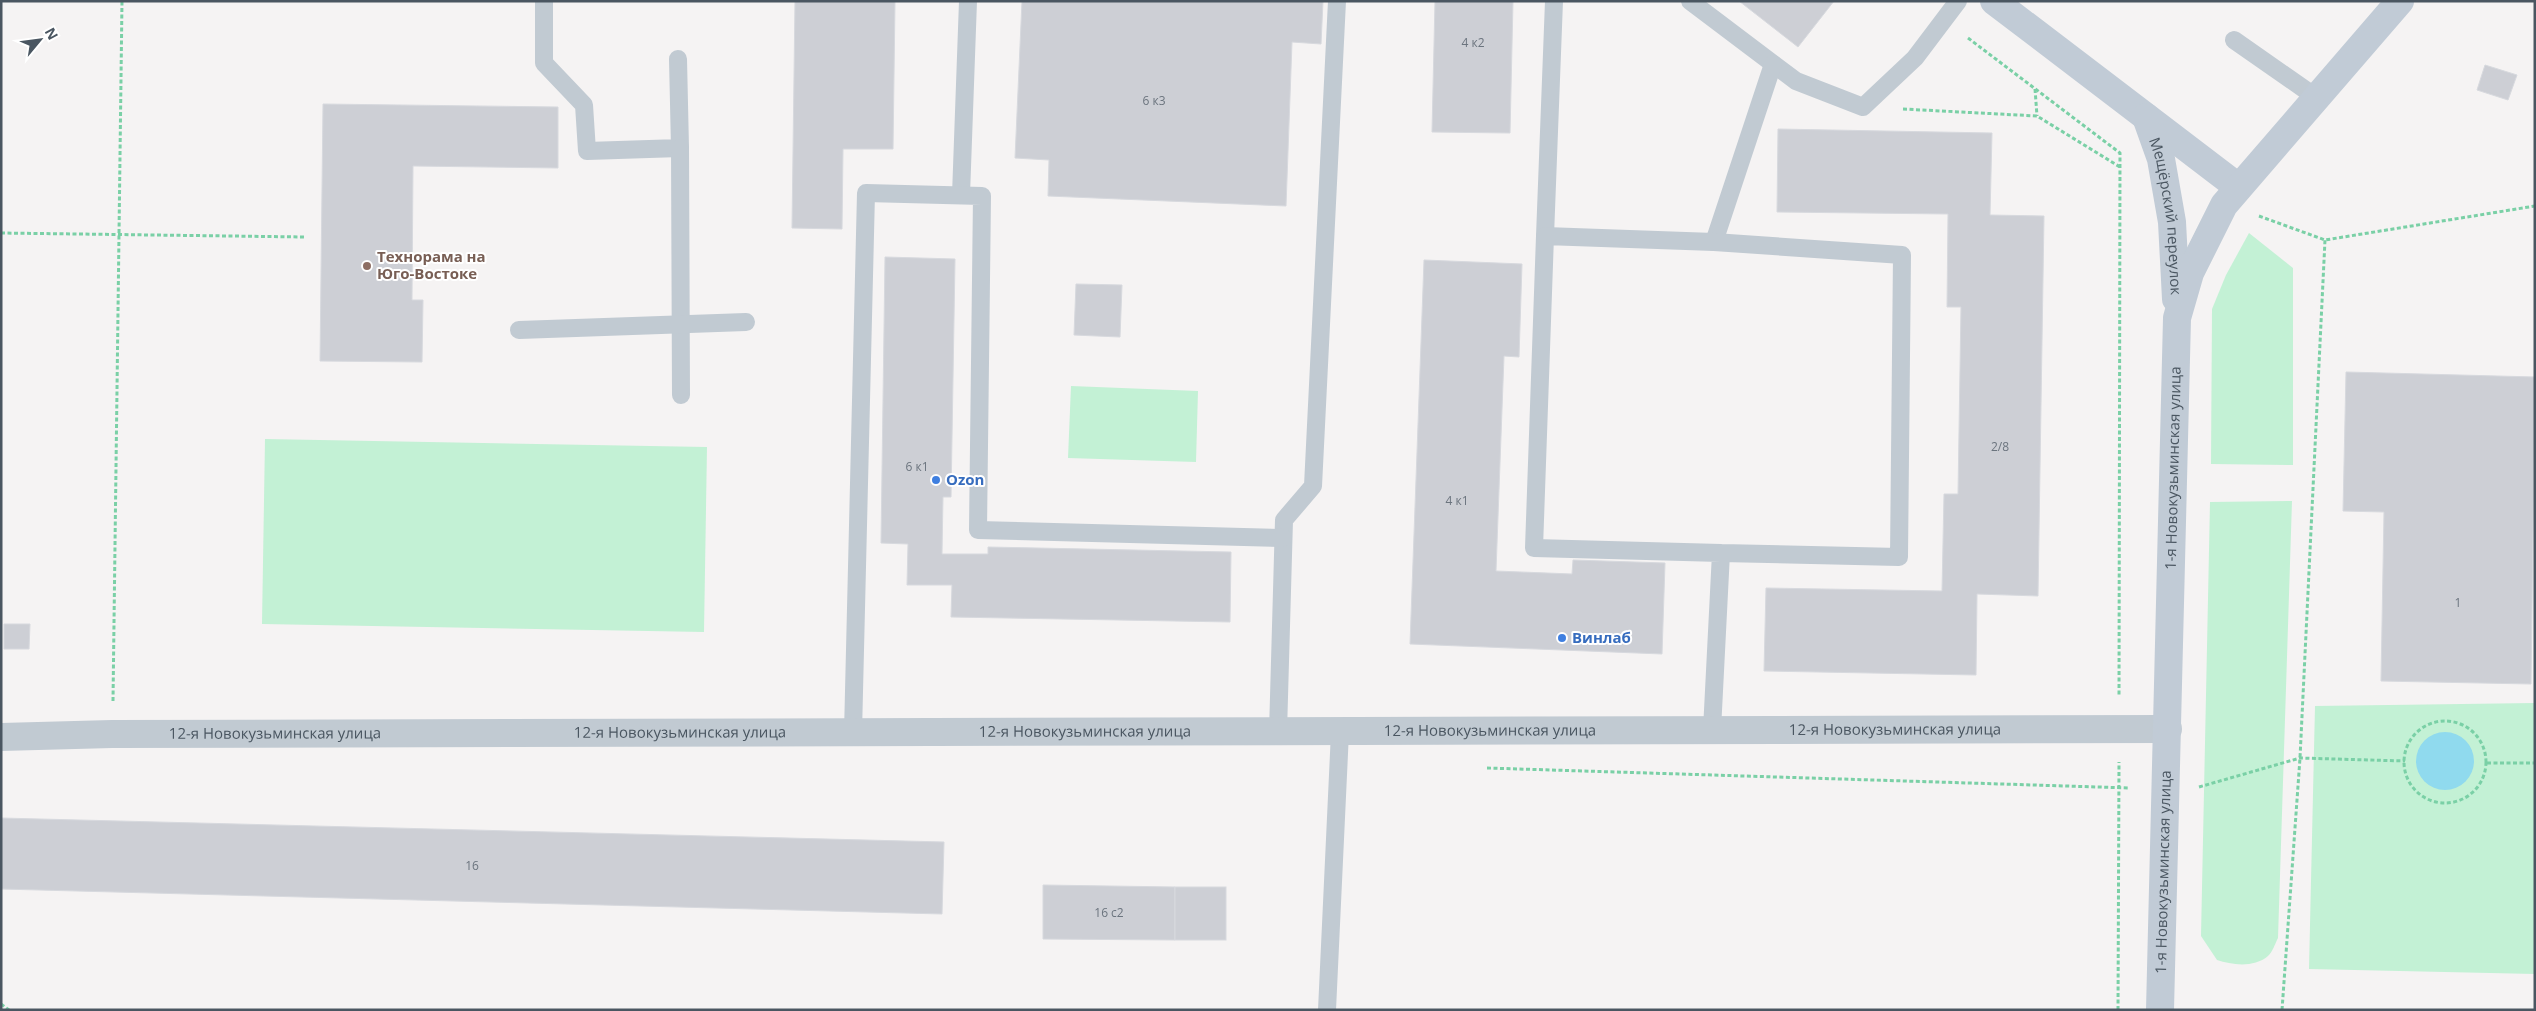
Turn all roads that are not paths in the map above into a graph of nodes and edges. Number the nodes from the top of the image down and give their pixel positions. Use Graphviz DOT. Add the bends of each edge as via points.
graph roads {
  1 [pos="544,1"];
  2 [pos="968,1"];
  3 [pos="1337,1"];
  4 [pos="1554,1"];
  5 [pos="1690,1"];
  6 [pos="1958,1"];
  7 [pos="1994,1"];
  8 [pos="2400,1"];
  9 [pos="2234,40"];
  10 [pos="678,59"];
  11 [pos="1773,64"];
  12 [pos="2317,98"];
  13 [pos="2146,117"];
  14 [pos="680,148"];
  15 [pos="2238,187"];
  16 [pos="961,196"];
  17 [pos="1545,236"];
  18 [pos="1714,242"];
  19 [pos="2177,318"];
  20 [pos="746,322"];
  21 [pos="681,324"];
  22 [pos="519,330"];
  23 [pos="682,395"];
  24 [pos="1283,538"];
  25 [pos="1721,553"];
  26 [pos="2168,729"];
  27 [pos="1712,730"];
  28 [pos="1278,732"];
  29 [pos="1340,732"];
  30 [pos="853,733"];
  31 [pos="1,737"];
  32 [pos="1327,1010"];
  33 [pos="2160,1010"];
  1 -- 14 [label="lane" via="544,63 584,105 587,151"];
  2 -- 16 [label="lane"];
  3 -- 24 [label="lane" via="1313,486 1284,520"];
  4 -- 17 [label="lane"];
  5 -- 11 [label="lane"];
  6 -- 11 [label="lane" via="1915,58 1863,107 1796,81"];
  7 -- 13 [label="street, Мещёрский переулок"];
  8 -- 12 [label="street, 1-я Новокузьминская улица"];
  9 -- 12 [label="lane"];
  10 -- 14 [label="lane"];
  11 -- 18 [label="lane"];
  12 -- 15 [label="street, 1-я Новокузьминская улица"];
  13 -- 15 [label="street, Мещёрский переулок"];
  13 -- 19 [label="street, Мещёрский переулок" via="2162,159 2172,222"];
  14 -- 21 [label="lane"];
  15 -- 19 [label="street, 1-я Новокузьминская улица" via="2214,222 2190,273"];
  16 -- 24 [label="lane" via="982,196 978,530"];
  16 -- 30 [label="lane" via="866,193"];
  17 -- 18 [label="lane"];
  17 -- 25 [label="lane" via="1534,548"];
  18 -- 25 [label="lane" via="1902,255 1899,557"];
  19 -- 26 [label="street, 1-я Новокузьминская улица"];
  20 -- 21 [label="lane"];
  21 -- 22 [label="lane"];
  21 -- 23 [label="lane"];
  24 -- 28 [label="lane"];
  25 -- 27 [label="lane"];
  26 -- 27 [label="street, 12-я Новокузьминская улица"];
  26 -- 33 [label="street, 1-я Новокузьминская улица"];
  27 -- 29 [label="street, 12-я Новокузьминская улица"];
  28 -- 29 [label="street, 12-я Новокузьминская улица"];
  28 -- 30 [label="street, 12-я Новокузьминская улица"];
  29 -- 32 [label="lane"];
  30 -- 31 [label="street, 12-я Новокузьминская улица"];
}
